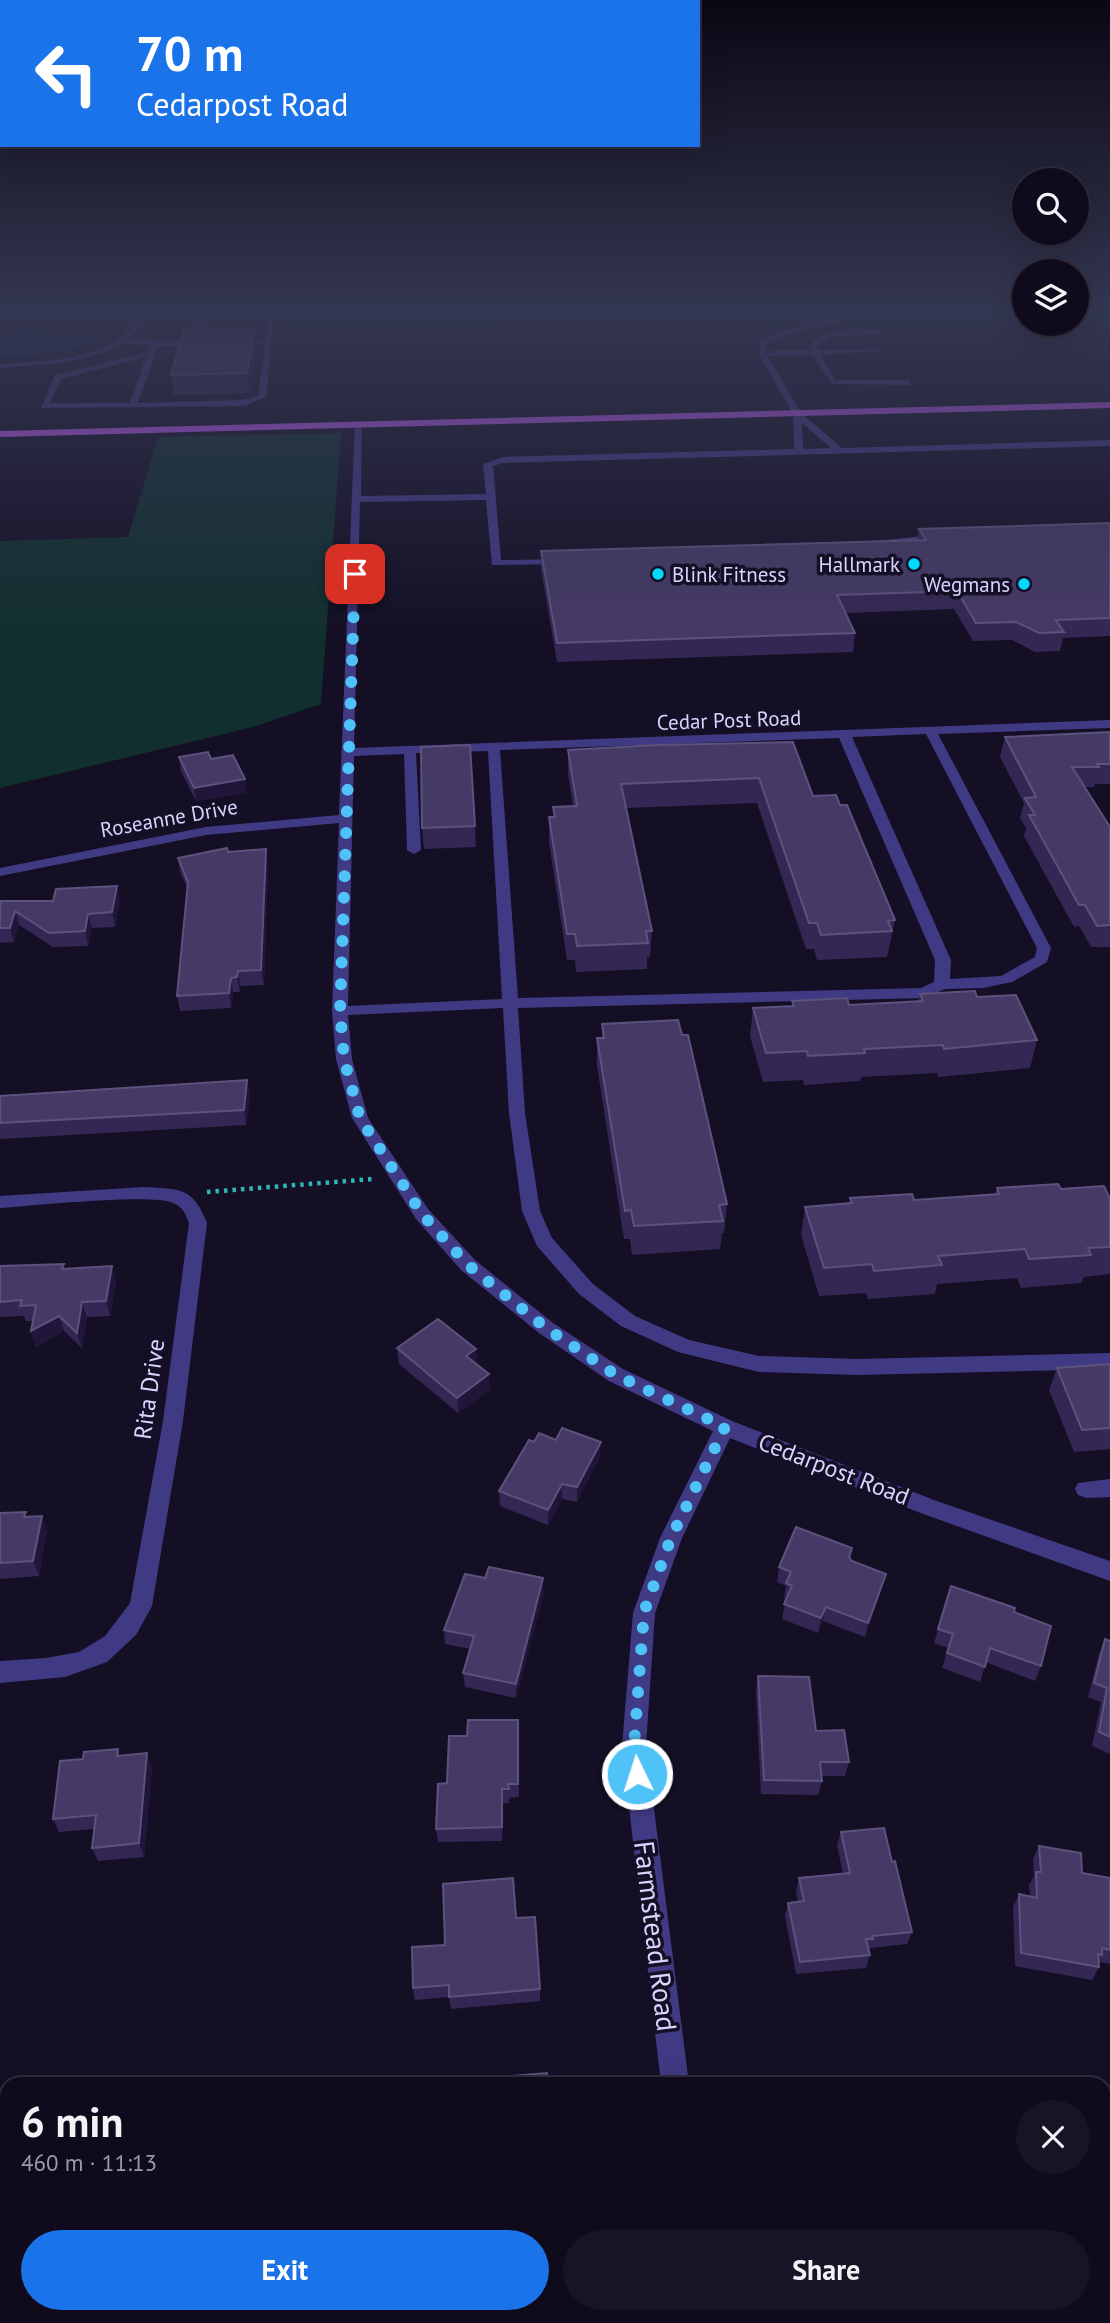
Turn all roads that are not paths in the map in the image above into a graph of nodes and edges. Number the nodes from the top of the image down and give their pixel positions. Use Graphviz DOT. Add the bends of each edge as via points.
graph roads {
  1 [pos="647,417"];
  2 [pos="797,417"];
  3 [pos="801,417"];
  4 [pos="358,424"];
  5 [pos="0,433"];
  6 [pos="1110,443"];
  7 [pos="839,450"];
  8 [pos="799,451"];
  9 [pos="490,498"];
  10 [pos="357,499"];
  11 [pos="950,536"];
  12 [pos="863,547"];
  13 [pos="574,561"];
  14 [pos="1110,724"];
  15 [pos="931,732"];
  16 [pos="845,736"];
  17 [pos="494,748"];
  18 [pos="410,750"];
  19 [pos="349,752"];
  20 [pos="348,818"];
  21 [pos="414,850"];
  22 [pos="0,872"];
  23 [pos="942,984"];
  24 [pos="509,1003"];
  25 [pos="340,1011"];
  26 [pos="0,1202"];
  27 [pos="1110,1361"];
  28 [pos="725,1427"];
  29 [pos="1110,1488"];
  30 [pos="1086,1489"];
  31 [pos="1110,1571"];
  32 [pos="0,1672"];
  33 [pos="674,2077"];
  1 -- 4 [label="main road"];
  2 -- 8 [label="street"];
  3 -- 7 [label="street"];
  4 -- 5 [label="main road"];
  4 -- 10 [label="street, Cedarpost Road"];
  6 -- 7 [label="street"];
  7 -- 8 [label="street"];
  8 -- 9 [label="street" via="503,460 488,464"];
  9 -- 10 [label="street"];
  9 -- 13 [label="street" via="496,563"];
  10 -- 19 [label="street, Cedarpost Road"];
  11 -- 12 [label="street"];
  14 -- 15 [label="street, Cedar Post Road"];
  15 -- 16 [label="street, Cedar Post Road"];
  15 -- 23 [label="street" via="1044,948 1042,960 996,985"];
  16 -- 17 [label="street, Cedar Post Road"];
  16 -- 23 [label="street" via="943,961"];
  17 -- 18 [label="street, Cedar Post Road"];
  17 -- 24 [label="street"];
  18 -- 19 [label="street, Cedar Post Road"];
  18 -- 21 [label="street"];
  19 -- 20 [label="street, Cedarpost Road"];
  20 -- 22 [label="street, Roseanne Drive" via="206,831"];
  20 -- 25 [label="street, Cedarpost Road"];
  23 -- 24 [label="street" via="924,993"];
  24 -- 25 [label="street"];
  24 -- 27 [label="street" via="517,1113 531,1211 544,1241 586,1289 628,1321 685,1348 759,1364 857,1367"];
  25 -- 28 [label="street, Cedarpost Road" via="344,1059 360,1118 422,1214 468,1265 546,1328 616,1375"];
  26 -- 32 [label="street, Rita Drive" via="174,1195 191,1205 198,1223 173,1420 141,1606 127,1633 105,1653 71,1667"];
  28 -- 31 [label="street, Cedarpost Road" via="926,1506"];
  28 -- 33 [label="street, Farmstead Road" via="671,1538 644,1612 634,1746"];
  29 -- 30 [label="street"];
}
